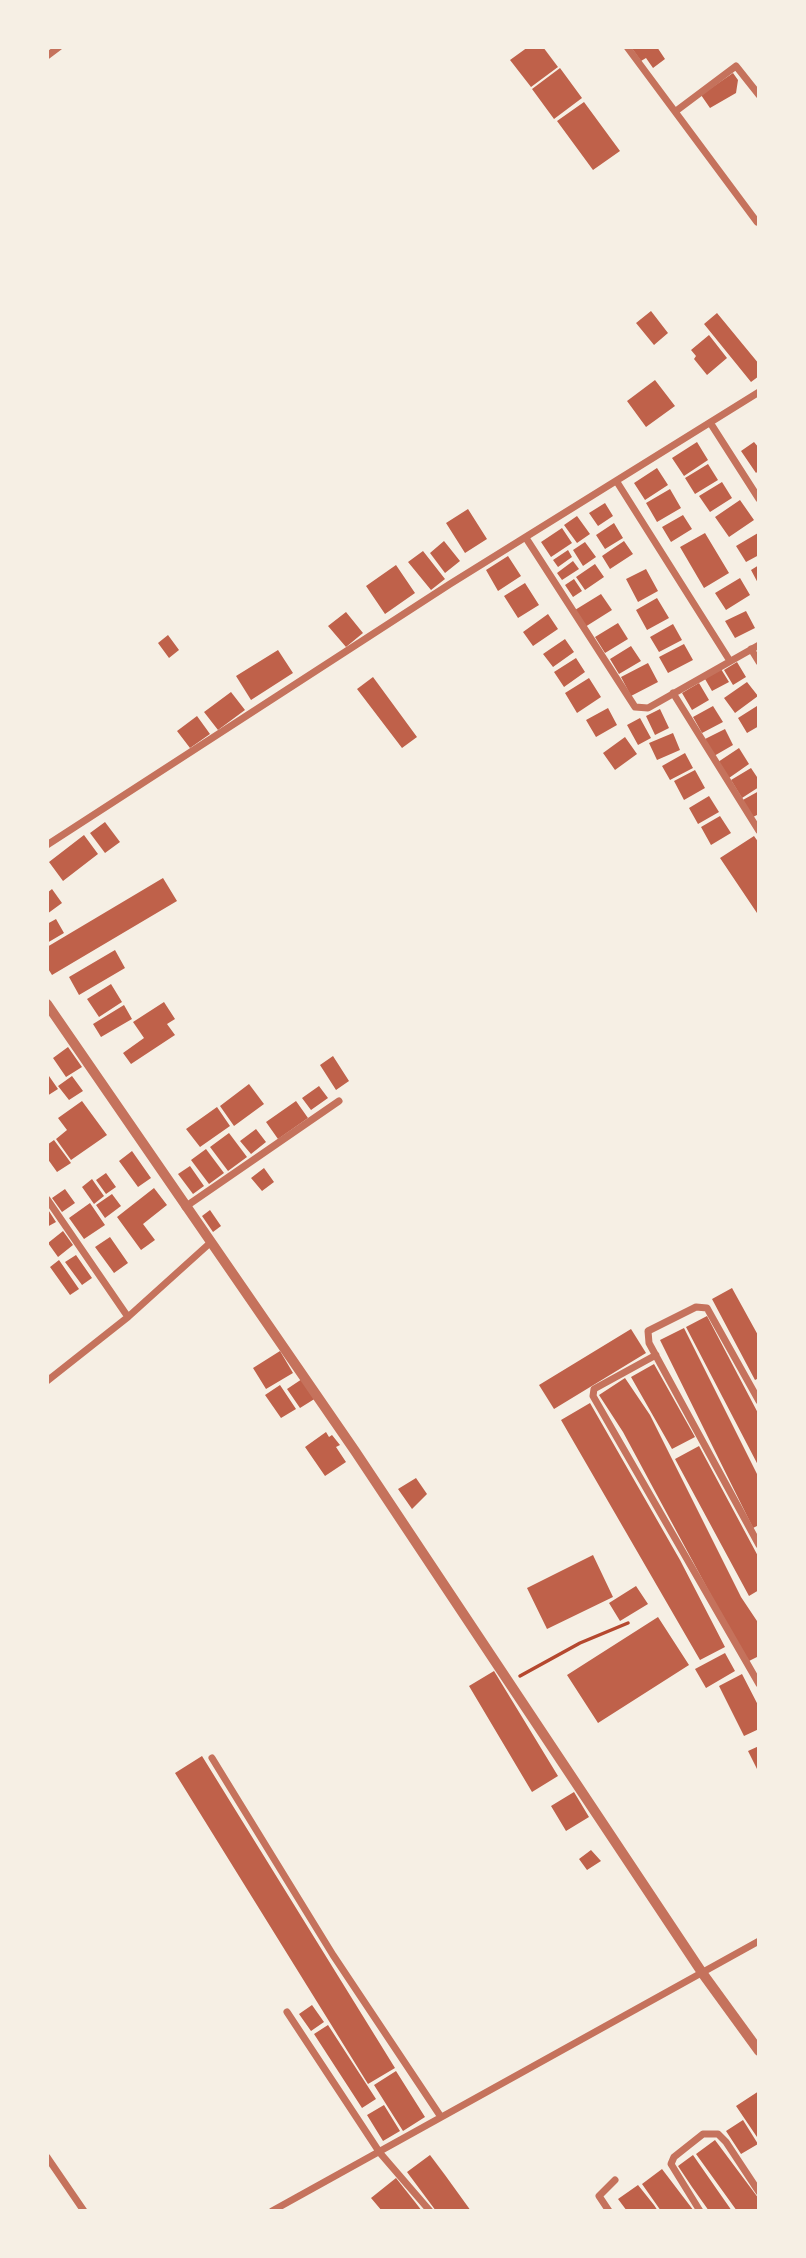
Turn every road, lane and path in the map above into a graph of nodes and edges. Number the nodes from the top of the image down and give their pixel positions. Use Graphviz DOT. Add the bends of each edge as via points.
graph roads {
  1 [pos="59,47"];
  2 [pos="627,47"];
  3 [pos="47,56"];
  4 [pos="759,94"];
  5 [pos="676,111"];
  6 [pos="757,222"];
  7 [pos="759,392"];
  8 [pos="711,424"];
  9 [pos="617,482"];
  10 [pos="759,499"];
  11 [pos="526,538"];
  12 [pos="759,645"];
  13 [pos="751,649"];
  14 [pos="730,661"];
  15 [pos="759,662"];
  16 [pos="673,693"];
  17 [pos="759,831"];
  18 [pos="47,845"];
  19 [pos="47,1004"];
  20 [pos="339,1101"];
  21 [pos="47,1199"];
  22 [pos="185,1207"];
  23 [pos="210,1243"];
  24 [pos="127,1315"];
  25 [pos="656,1355"];
  26 [pos="47,1381"];
  27 [pos="759,1401"];
  28 [pos="759,1545"];
  29 [pos="628,1623"];
  30 [pos="509,1682"];
  31 [pos="759,1684"];
  32 [pos="212,1758"];
  33 [pos="759,1941"];
  34 [pos="702,1974"];
  35 [pos="286,2012"];
  36 [pos="759,2050"];
  37 [pos="441,2117"];
  38 [pos="380,2153"];
  39 [pos="47,2157"];
  40 [pos="615,2180"];
  41 [pos="759,2192"];
  42 [pos="84,2211"];
  43 [pos="272,2211"];
  44 [pos="430,2211"];
  45 [pos="609,2211"];
  46 [pos="700,2211"];
  1 -- 3 [label="street"];
  2 -- 5 [label="street"];
  4 -- 5 [label="street" via="736,66"];
  5 -- 6 [label="street"];
  7 -- 8 [label="street"];
  8 -- 9 [label="street"];
  8 -- 10 [label="street"];
  9 -- 11 [label="street"];
  9 -- 14 [label="street"];
  11 -- 16 [label="street" via="631,704 642,710"];
  11 -- 18 [label="street"];
  12 -- 13 [label="street"];
  13 -- 14 [label="street"];
  13 -- 15 [label="street"];
  14 -- 16 [label="street"];
  16 -- 17 [label="street"];
  19 -- 22 [label="street"];
  20 -- 22 [label="street"];
  21 -- 24 [label="street"];
  22 -- 23 [label="street"];
  23 -- 24 [label="street"];
  23 -- 30 [label="street"];
  24 -- 26 [label="street"];
  25 -- 27 [label="street" via="648,1339 650,1329 703,1306 712,1312"];
  25 -- 28 [label="street"];
  25 -- 31 [label="street" via="594,1389 593,1396"];
  29 -- 30 [label="path"];
  30 -- 34 [label="street"];
  32 -- 37 [label="street" via="333,1955"];
  33 -- 34 [label="street"];
  34 -- 36 [label="street"];
  34 -- 37 [label="street"];
  35 -- 38 [label="street"];
  37 -- 38 [label="street"];
  38 -- 43 [label="street"];
  38 -- 44 [label="street"];
  39 -- 42 [label="street"];
  40 -- 45 [label="street" via="599,2196"];
  41 -- 46 [label="street" via="726,2142 718,2134 704,2134 671,2164"];
}
